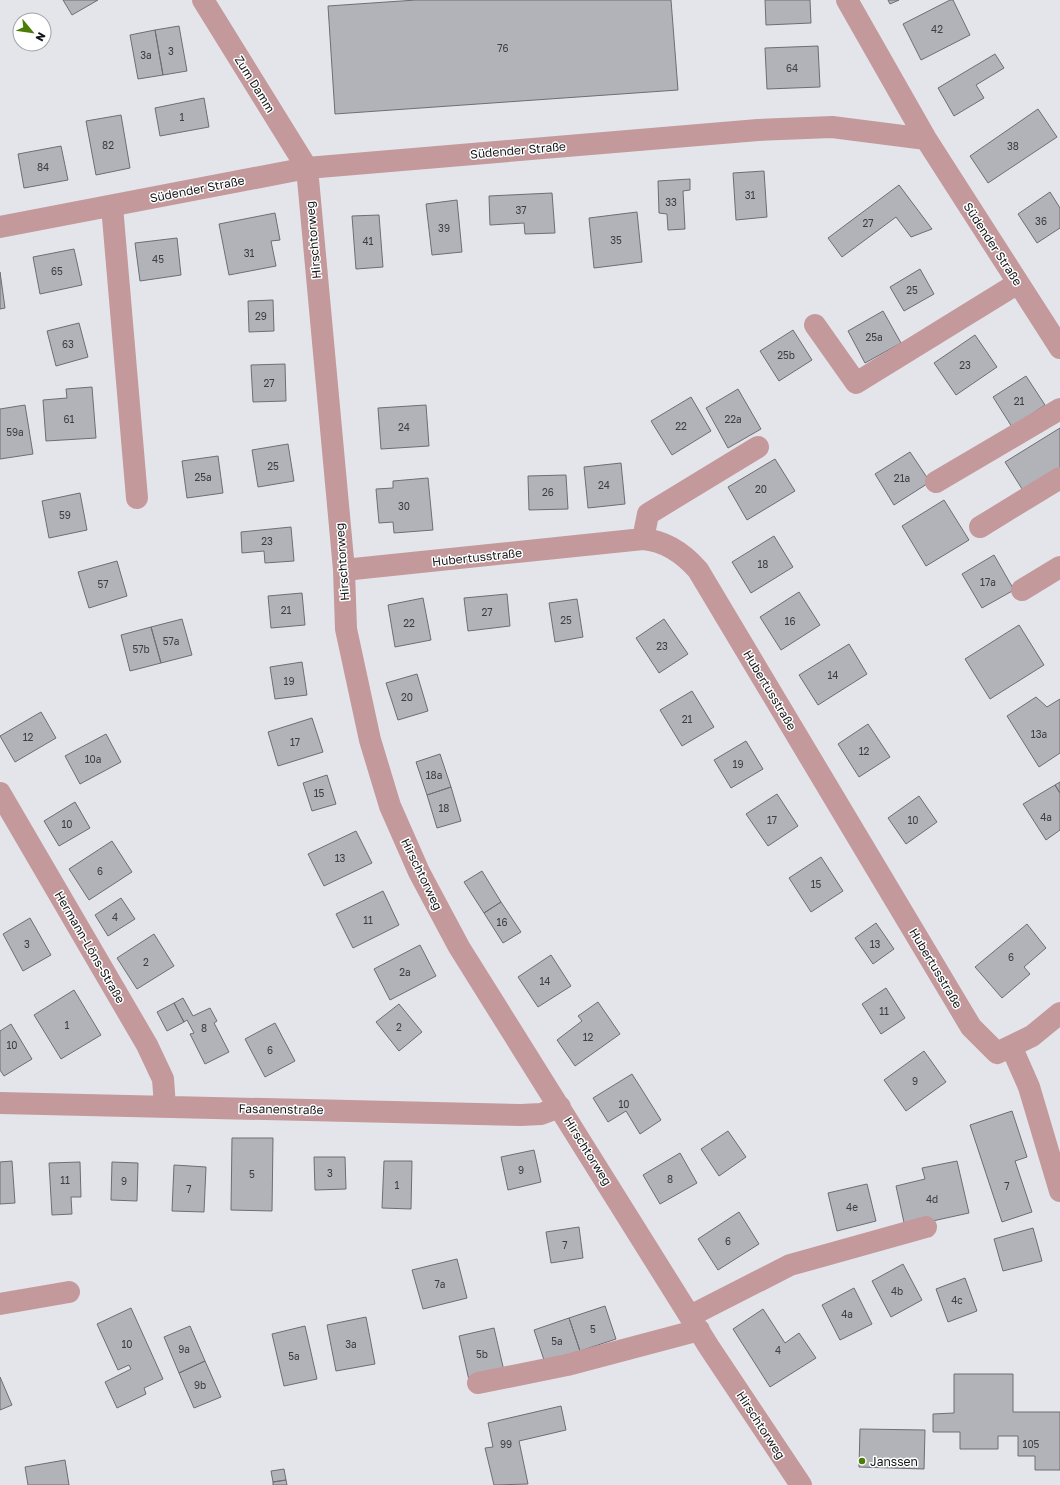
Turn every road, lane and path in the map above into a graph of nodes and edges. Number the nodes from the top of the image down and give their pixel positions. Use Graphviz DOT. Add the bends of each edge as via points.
graph roads {
  1 [pos="203,0"];
  2 [pos="847,0"];
  3 [pos="926,139"];
  4 [pos="307,168"];
  5 [pos="112,206"];
  6 [pos="0,227"];
  7 [pos="1018,283"];
  8 [pos="816,325"];
  9 [pos="1060,348"];
  10 [pos="1060,409"];
  11 [pos="758,447"];
  12 [pos="1060,478"];
  13 [pos="936,482"];
  14 [pos="137,498"];
  15 [pos="980,527"];
  16 [pos="643,539"];
  17 [pos="1060,566"];
  18 [pos="344,570"];
  19 [pos="1022,590"];
  20 [pos="0,793"];
  21 [pos="1060,1013"];
  22 [pos="1011,1046"];
  23 [pos="0,1103"];
  24 [pos="164,1106"];
  25 [pos="560,1107"];
  26 [pos="1060,1191"];
  27 [pos="926,1227"];
  28 [pos="69,1292"];
  29 [pos="0,1304"];
  30 [pos="694,1323"];
  31 [pos="478,1383"];
  32 [pos="801,1485"];
  1 -- 4 [label="street, Zum Damm"];
  2 -- 3 [label="street, Südender Straße"];
  3 -- 4 [label="street, Südender Straße" via="832,127 780,129"];
  3 -- 7 [label="street, Südender Straße"];
  4 -- 5 [label="street, Südender Straße"];
  4 -- 18 [label="street, Hirschtorweg"];
  5 -- 6 [label="street, Südender Straße"];
  5 -- 14 [label="street"];
  7 -- 8 [label="street" via="856,383"];
  7 -- 9 [label="street, Südender Straße"];
  10 -- 13 [label="street"];
  11 -- 16 [label="street" via="648,514"];
  12 -- 15 [label="street"];
  16 -- 18 [label="street, Hubertusstraße"];
  16 -- 22 [label="street, Hubertusstraße" via="664,543 688,558 698,570 971,1028 997,1053"];
  17 -- 19 [label="street"];
  18 -- 25 [label="street, Hirschtorweg" via="346,629 370,740 390,806 419,872 459,947"];
  20 -- 24 [label="street, Hermann-Löns-Straße" via="147,1045 163,1079"];
  21 -- 22 [label="street, Hubertusstraße" via="1032,1036"];
  22 -- 26 [label="street" via="1029,1087"];
  23 -- 24 [label="street, Fasanenstraße"];
  24 -- 25 [label="street, Fasanenstraße" via="521,1116 541,1114"];
  25 -- 30 [label="street, Hirschtorweg"];
  27 -- 30 [label="street" via="790,1264"];
  28 -- 29 [label="street"];
  30 -- 31 [label="street" via="567,1365"];
  30 -- 32 [label="street, Hirschtorweg"];
}
